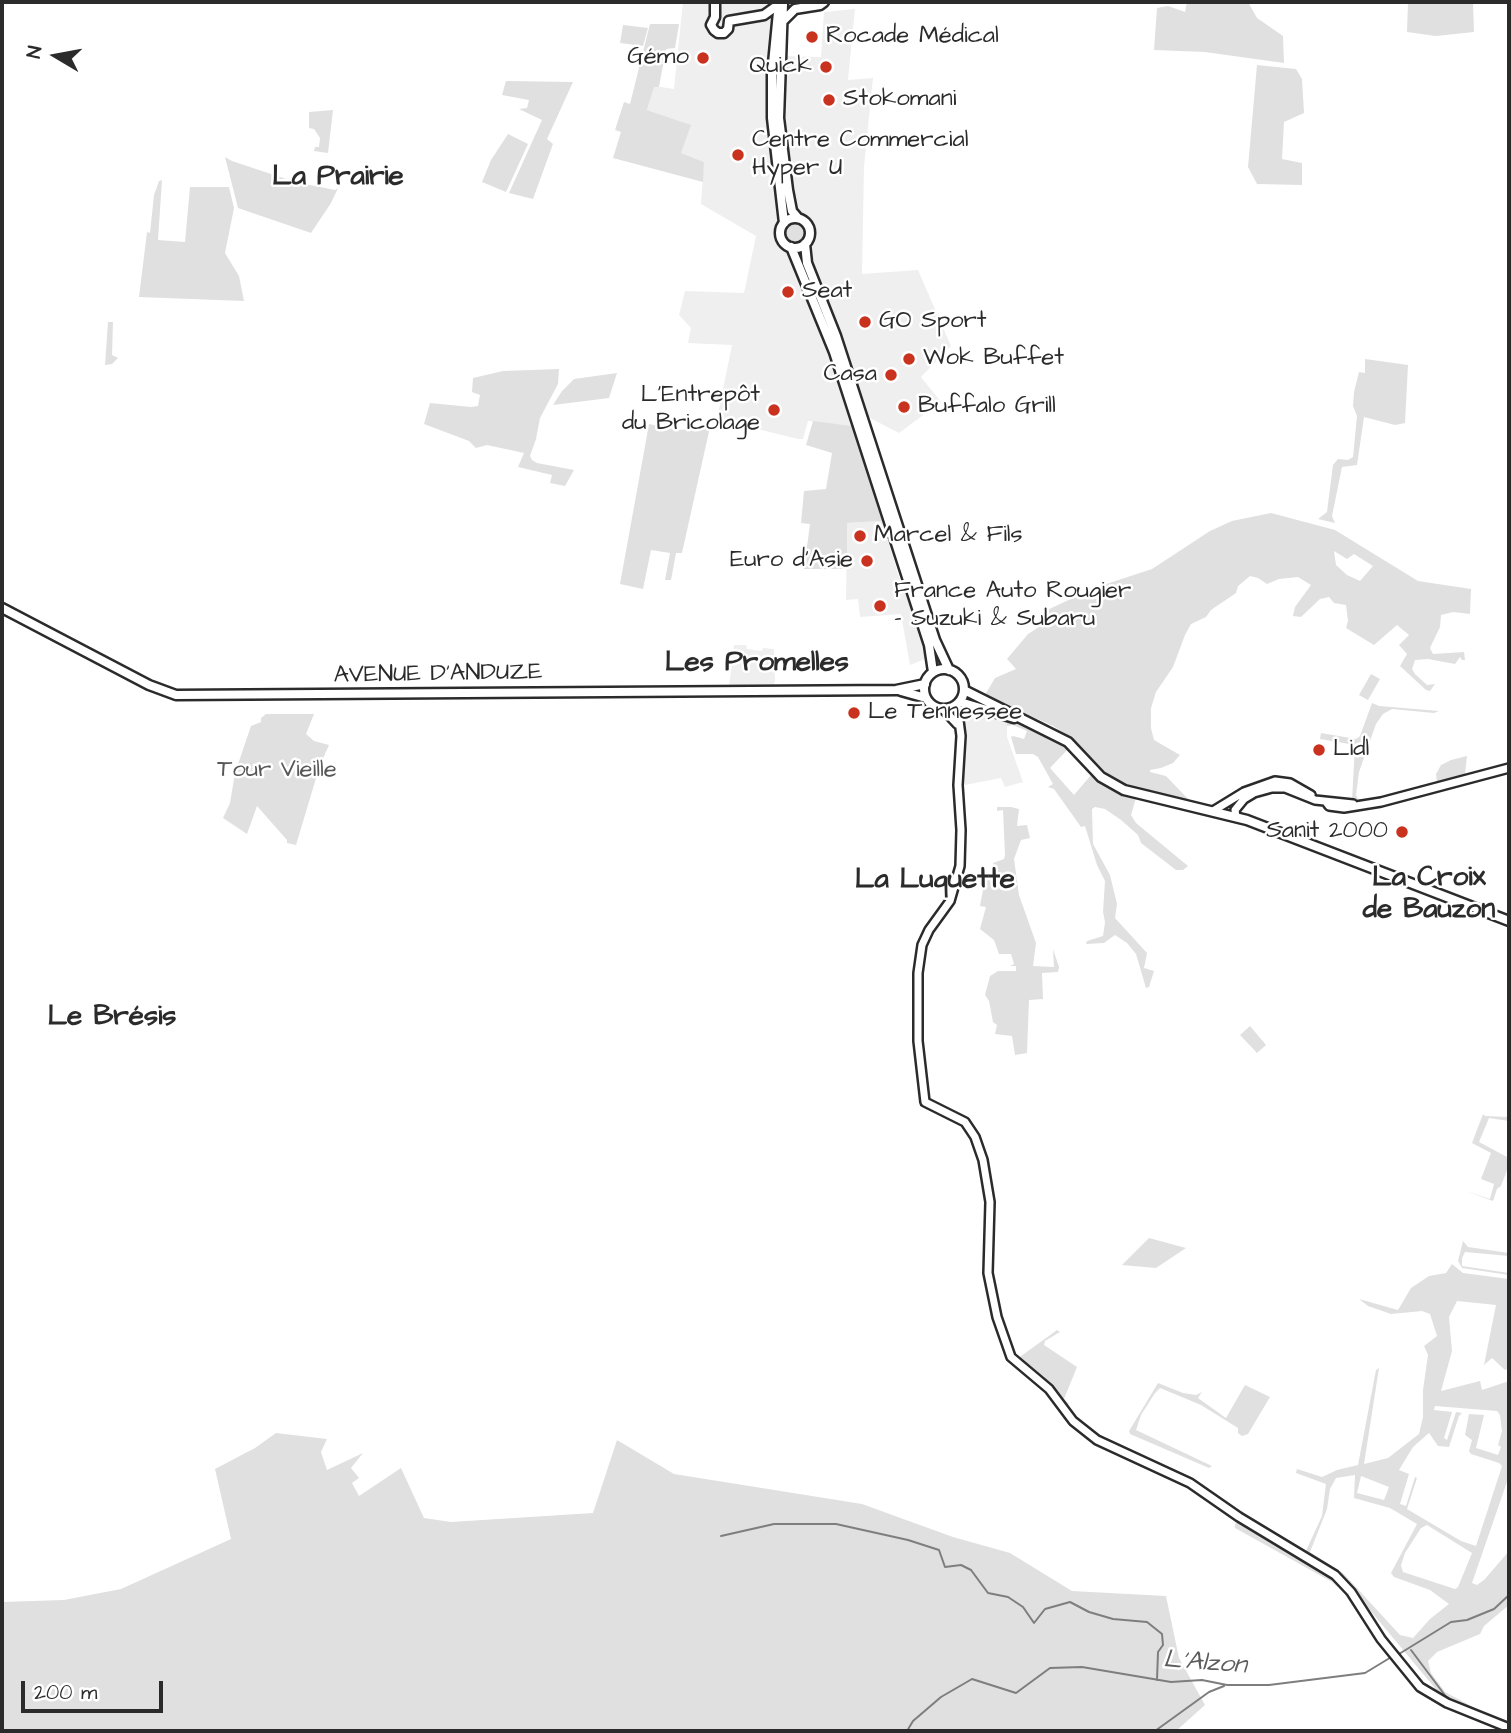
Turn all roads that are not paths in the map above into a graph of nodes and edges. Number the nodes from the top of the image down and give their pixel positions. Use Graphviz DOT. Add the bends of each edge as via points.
graph roads {
  1 [pos="717,2"];
  2 [pos="781,3"];
  3 [pos="822,3"];
  4 [pos="795,9"];
  5 [pos="764,15"];
  6 [pos="780,23"];
  7 [pos="798,218"];
  8 [pos="784,223"];
  9 [pos="805,244"];
  10 [pos="791,247"];
  11 [pos="2,608"];
  12 [pos="949,670"];
  13 [pos="933,672"];
  14 [pos="925,684"];
  15 [pos="896,690"];
  16 [pos="964,690"];
  17 [pos="926,698"];
  18 [pos="958,703"];
  19 [pos="943,709"];
  20 [pos="1029,722"];
  21 [pos="959,727"];
  22 [pos="1509,768"];
  23 [pos="1323,801"];
  24 [pos="1213,811"];
  25 [pos="1236,817"];
  26 [pos="1509,921"];
  27 [pos="1509,1728"];
  1 -- 5 [label="main road" via="722,18"];
  2 -- 4 [label="main road"];
  2 -- 5 [label="main road"];
  2 -- 6 [label="main road"];
  3 -- 4 [label="main road"];
  4 -- 6 [label="main road"];
  5 -- 6 [label="main road"];
  6 -- 7 [label="main road" via="779,118 788,190"];
  6 -- 8 [label="main road" via="772,118"];
  7 -- 8 [label="main road"];
  7 -- 9 [label="main road" via="809,229"];
  8 -- 10 [label="main road" via="781,237"];
  9 -- 10 [label="main road"];
  9 -- 12 [label="main road" via="807,263"];
  10 -- 13 [label="main road" via="834,352 929,645"];
  11 -- 15 [label="main road, AVENUE D'ANDUZE" via="159,691 176,695"];
  12 -- 13 [label="main road"];
  12 -- 16 [label="main road" via="958,675"];
  13 -- 14 [label="main road"];
  14 -- 15 [label="main road, AVENUE D'ANDUZE"];
  14 -- 17 [label="main road"];
  15 -- 17 [label="main road, AVENUE D'ANDUZE"];
  16 -- 18 [label="main road"];
  16 -- 20 [label="main road"];
  17 -- 19 [label="main road"];
  18 -- 19 [label="main road"];
  18 -- 20 [label="main road"];
  18 -- 21 [label="street"];
  19 -- 21 [label="street"];
  20 -- 24 [label="main road" via="1068,742 1112,785"];
  21 -- 27 [label="street" via="958,875 950,901 924,939 918,965 918,1041 925,1102 965,1122 981,1152 990,1202 987,1263 1011,1357 1097,1440 1189,1483 1335,1575 1413,1679 1432,1695"];
  22 -- 23 [label="street" via="1361,806"];
  23 -- 24 [label="street" via="1290,783 1275,781 1244,792"];
  23 -- 25 [label="street" via="1272,788 1244,799 1235,810"];
  24 -- 25 [label="main road"];
  25 -- 26 [label="main road"];
}
